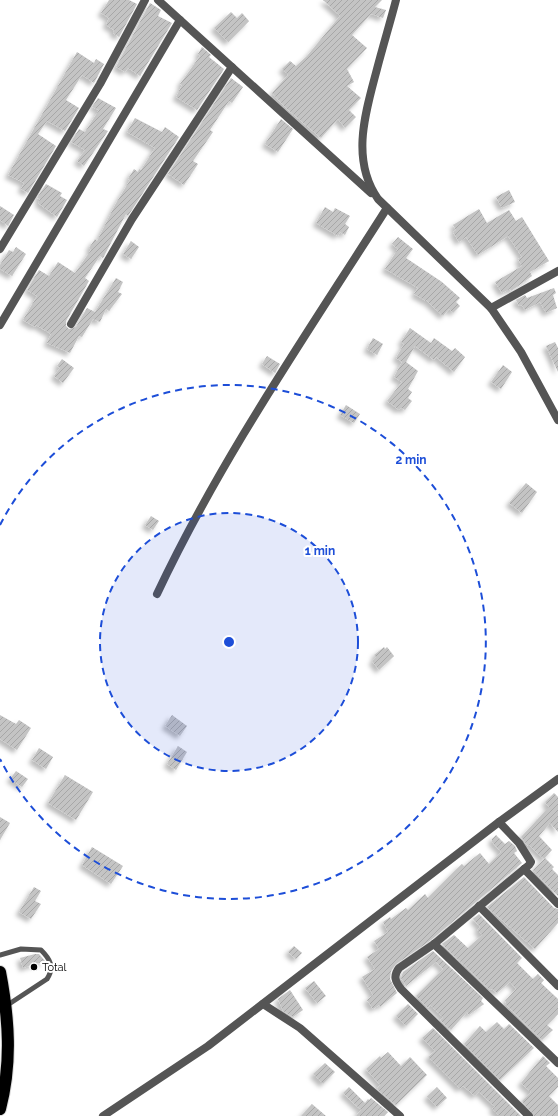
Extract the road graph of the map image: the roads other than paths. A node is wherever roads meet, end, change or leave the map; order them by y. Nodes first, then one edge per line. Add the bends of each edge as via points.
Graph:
1 (146, 0) edge
2 (158, 0) edge
3 (396, 0) edge
4 (180, 20) junction
5 (232, 67) junction
6 (378, 199) junction
7 (387, 208) junction
8 (0, 249) edge
9 (558, 271) edge
10 (491, 308) junction
11 (70, 324) dead end
12 (0, 325) edge
13 (558, 420) edge
14 (157, 594) dead end
15 (558, 779) edge
16 (499, 822) junction
17 (524, 869) junction
18 (558, 904) edge
19 (479, 906) junction
20 (434, 944) junction
21 (0, 955) edge
22 (0, 972) edge
23 (558, 986) edge
24 (263, 1004) junction
25 (6, 1006) junction
26 (558, 1063) edge
27 (0, 1109) edge
28 (103, 1116) edge
29 (400, 1116) edge
30 (529, 1116) edge

1 - 8 street via 100,84
2 - 4 street
3 - 6 street via 365,113 362,139 364,172
4 - 5 street
4 - 12 street
5 - 6 street
5 - 11 street via 132,219
6 - 7 street
7 - 10 street
7 - 14 street via 236,446 200,509
9 - 10 street
10 - 13 street via 521,352
15 - 16 street
16 - 17 street via 528,856 531,862
16 - 24 street
17 - 18 street
17 - 19 street
19 - 20 street
19 - 23 street
20 - 26 street
20 - 30 street via 399,968 395,973 397,984
21 - 25 lane via 22,949 41,950 49,958 51,965 46,979
22 - 25 highway
24 - 28 street via 208,1046
24 - 29 street via 300,1028
25 - 27 highway via 9,1036 8,1070

